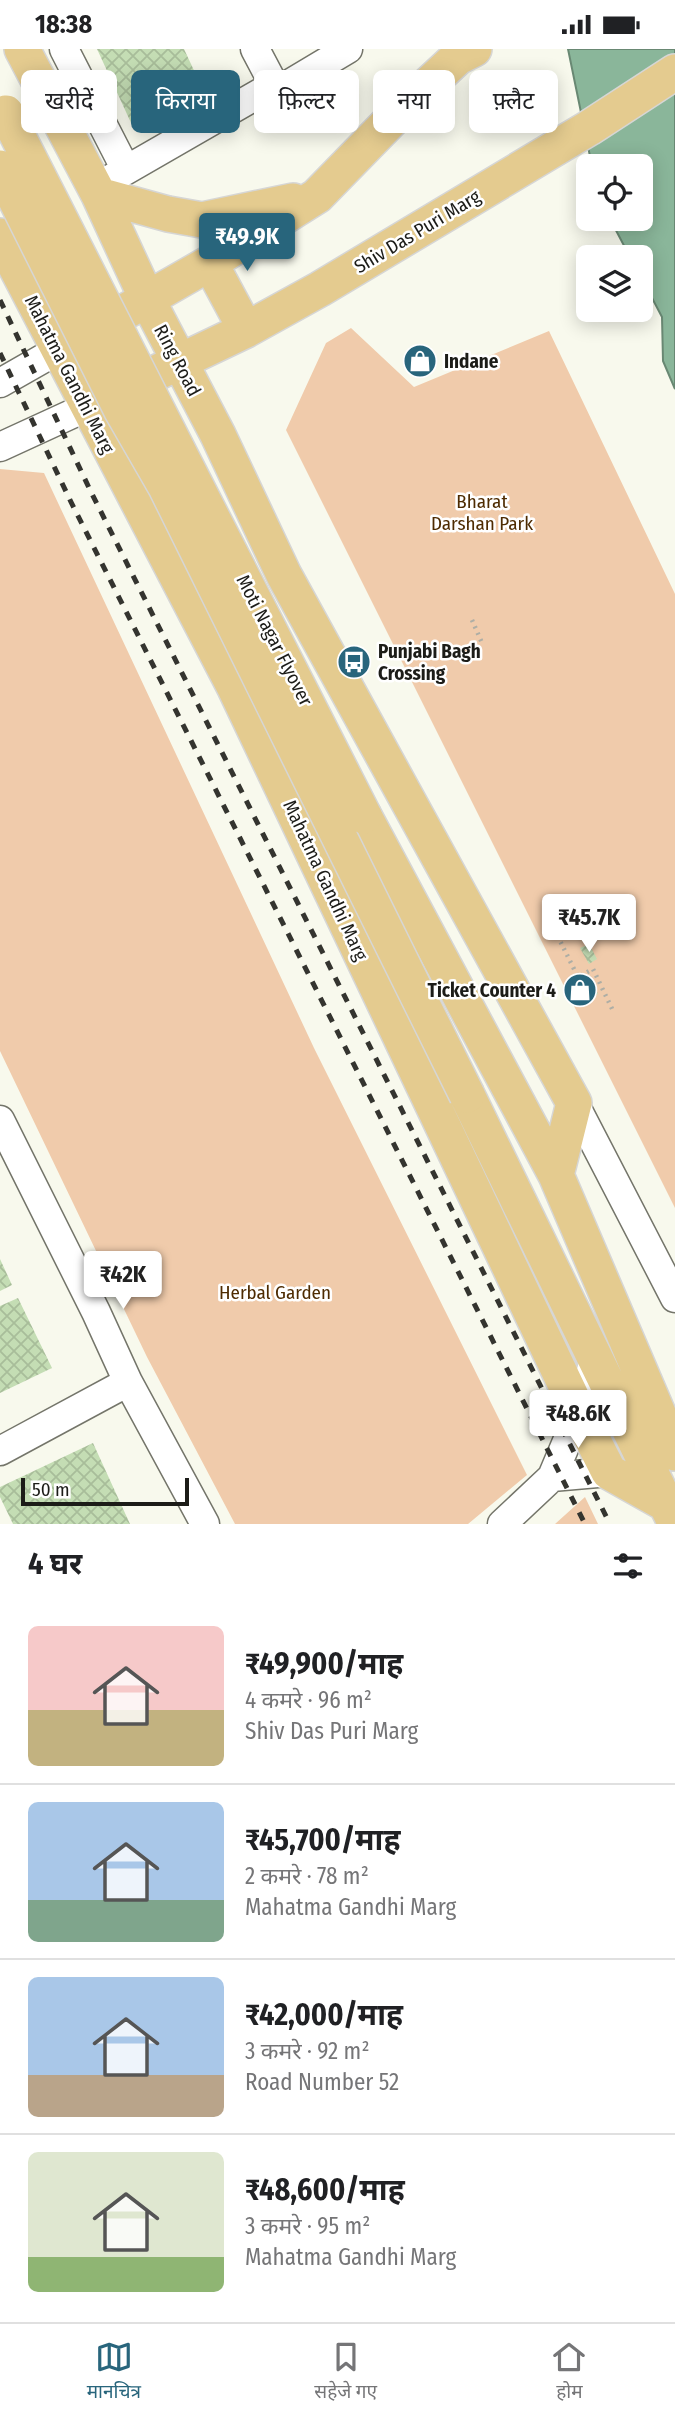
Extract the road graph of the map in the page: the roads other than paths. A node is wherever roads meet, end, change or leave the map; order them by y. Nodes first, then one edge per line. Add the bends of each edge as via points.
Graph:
1 (22, 49) edge
2 (64, 49) edge
3 (255, 49) edge
4 (348, 49) edge
5 (462, 52) edge
6 (33, 70) edge
7 (266, 70) edge
8 (313, 70) edge
9 (675, 72) edge
10 (254, 96) edge
11 (0, 101) edge
12 (63, 133) edge
13 (66, 133) edge
14 (0, 168) edge
15 (126, 170) junction
16 (0, 177) edge
17 (97, 191) junction
18 (317, 196) junction
19 (0, 236) edge
20 (210, 263) junction
21 (147, 299) junction
22 (246, 330) junction
23 (58, 351) junction
24 (178, 361) junction
25 (0, 383) edge
26 (100, 401) junction
27 (0, 447) edge
28 (284, 575) junction
29 (218, 655) junction
30 (574, 1103) junction
31 (0, 1120) edge
32 (556, 1175) junction
33 (675, 1298) edge
34 (595, 1357) junction
35 (128, 1382) junction
36 (579, 1413) junction
37 (0, 1451) edge
38 (675, 1453) edge
39 (609, 1472) junction
40 (552, 1477) junction
41 (671, 1513) edge
42 (205, 1524) edge
43 (502, 1524) edge

1 - 6 main road, Ring Road
2 - 15 street
3 - 7 street
4 - 8 street
5 - 18 main road
9 - 22 main road, Shiv Das Puri Marg via 589,128
10 - 15 street
11 - 32 main road, Moti Nagar Flyover, bridge via 364,815
12 - 16 main road via 63,148 53,165 27,178
13 - 17 main road, Ring Road
14 - 34 main road, bridge via 121,409 166,487
15 - 17 street
17 - 18 main road via 202,221
17 - 21 main road, Ring Road
18 - 20 main road
19 - 23 main road, Mahatma Gandhi Marg
20 - 21 main road
20 - 22 main road
21 - 23 main road
21 - 24 main road, Ring Road
22 - 24 main road, Shiv Das Puri Marg
23 - 25 street
23 - 26 main road, Mahatma Gandhi Marg
24 - 26 main road, Shiv Das Puri Marg
24 - 28 main road, Ring Road
26 - 27 street
26 - 29 main road, Mahatma Gandhi Marg
28 - 29 main road via 269,561 248,558 218,576 209,604
28 - 30 main road, Ring Road
29 - 36 main road, Mahatma Gandhi Marg
30 - 32 main road
30 - 33 street
31 - 35 street
32 - 38 main road
34 - 36 street
34 - 41 main road
35 - 37 street
35 - 42 street
36 - 39 main road, Mahatma Gandhi Marg
36 - 40 street
39 - 40 street
39 - 41 main road
40 - 43 street

